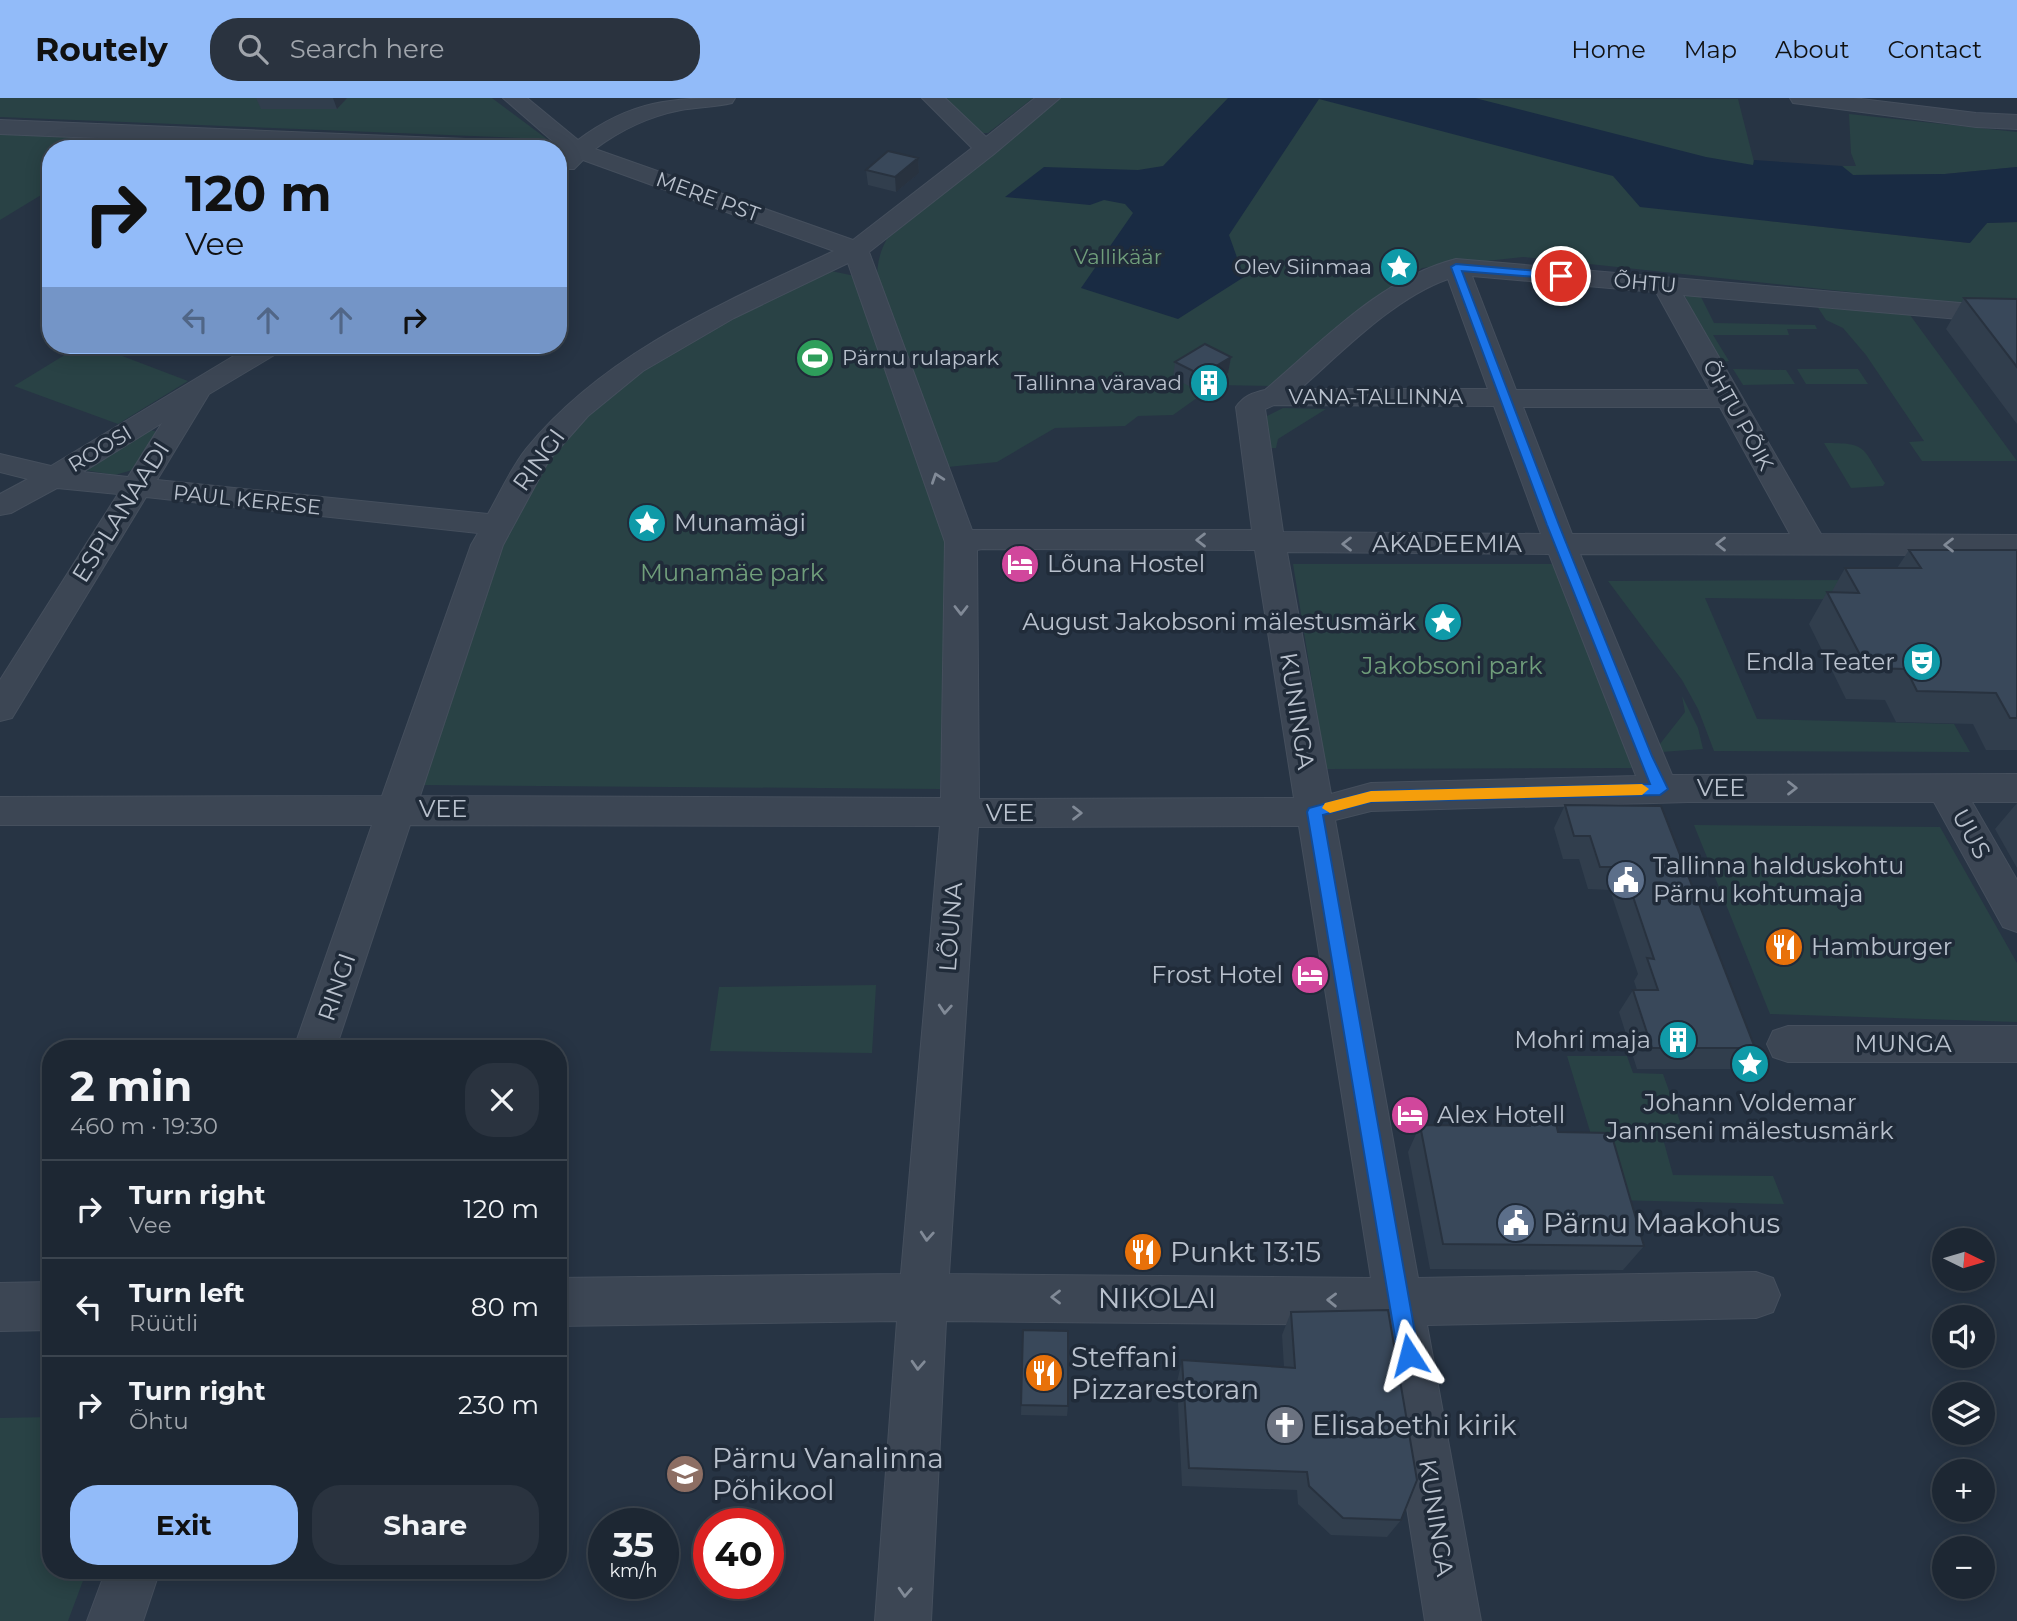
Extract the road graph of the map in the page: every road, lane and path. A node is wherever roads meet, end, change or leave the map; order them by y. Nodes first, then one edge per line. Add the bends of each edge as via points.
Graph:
1 (514, 98) edge
2 (724, 98) edge
3 (933, 98) edge
4 (1049, 98) edge
5 (1801, 98) edge
6 (2017, 122) edge
7 (0, 127) edge
8 (318, 140) edge
9 (558, 140) edge
10 (986, 149) junction
11 (568, 150) edge
12 (856, 250) junction
13 (1456, 267) junction
14 (1665, 285) junction
15 (2017, 316) edge
16 (256, 354) edge
17 (198, 390) junction
18 (1274, 397) junction
19 (1505, 398) junction
20 (1729, 400) junction
21 (0, 463) edge
22 (52, 478) junction
23 (135, 488) junction
24 (0, 506) edge
25 (496, 525) junction
26 (961, 542) junction
27 (1269, 542) junction
28 (1811, 544) junction
29 (1562, 545) junction
30 (2017, 545) edge
31 (0, 709) edge
32 (2017, 788) edge
33 (1660, 789) junction
34 (1946, 789) junction
35 (399, 809) junction
36 (0, 811) edge
37 (1314, 812) junction
38 (960, 813) junction
39 (2017, 916) edge
40 (318, 1040) edge
41 (2017, 1044) edge
42 (1788, 1045) dead end
43 (1756, 1295) dead end
44 (923, 1297) junction
45 (567, 1302) edge
46 (1400, 1302) junction
47 (42, 1306) edge
48 (0, 1307) edge
49 (130, 1579) edge
50 (115, 1621) edge
51 (903, 1621) edge
52 (1453, 1621) edge

1 - 9 street, MERE PST
2 - 11 street via 654,109
3 - 10 street
4 - 10 street, RINGI
5 - 6 street
7 - 8 street
10 - 12 street, RINGI
11 - 12 street, MERE PST
12 - 25 street, RINGI via 725,312 633,365 578,410 536,456
26 -> 12 street, LÕUNA
13 - 14 street, ÕHTU
13 - 18 street, ÕHTU via 1410,287
13 - 19 street
14 - 15 street, ÕHTU
14 - 20 street, ÕHTU PÕIK
16 - 17 street, ESPLANAADI
17 - 22 street, ROOSI
17 - 23 street, ESPLANAADI
18 - 19 street, VANA-TALLINNA
18 - 27 street, KUNINGA via 1250,407
19 - 20 street, VANA-TALLINNA
19 - 29 street
20 - 28 street, ÕHTU PÕIK
21 - 22 street, PAUL KERESE
22 - 23 street, PAUL KERESE
22 - 24 street, ROOSI
23 - 25 street, PAUL KERESE
23 - 31 street, ESPLANAADI
25 - 35 street, RINGI
27 -> 26 street, AKADEEMIA
26 -> 38 street, LÕUNA
29 -> 27 street, AKADEEMIA
27 - 37 street, KUNINGA
28 -> 29 street, AKADEEMIA
30 -> 28 street, AKADEEMIA
29 - 33 street
32 - 34 street, VEE
33 -> 34 street, VEE
33 - 37 street, VEE via 1371,797
34 - 39 street, UUS
35 - 36 street, VEE
35 - 38 street, VEE
35 - 40 street, RINGI
38 -> 37 street, VEE
37 - 46 street, KUNINGA
38 -> 44 street, LÕUNA
41 - 42 street, MUNGA
43 - 46 street, NIKOLAI
44 - 45 street, NIKOLAI
46 -> 44 street, NIKOLAI
44 -> 51 street, LÕUNA
46 - 52 street, KUNINGA
47 - 48 street
49 - 50 street

